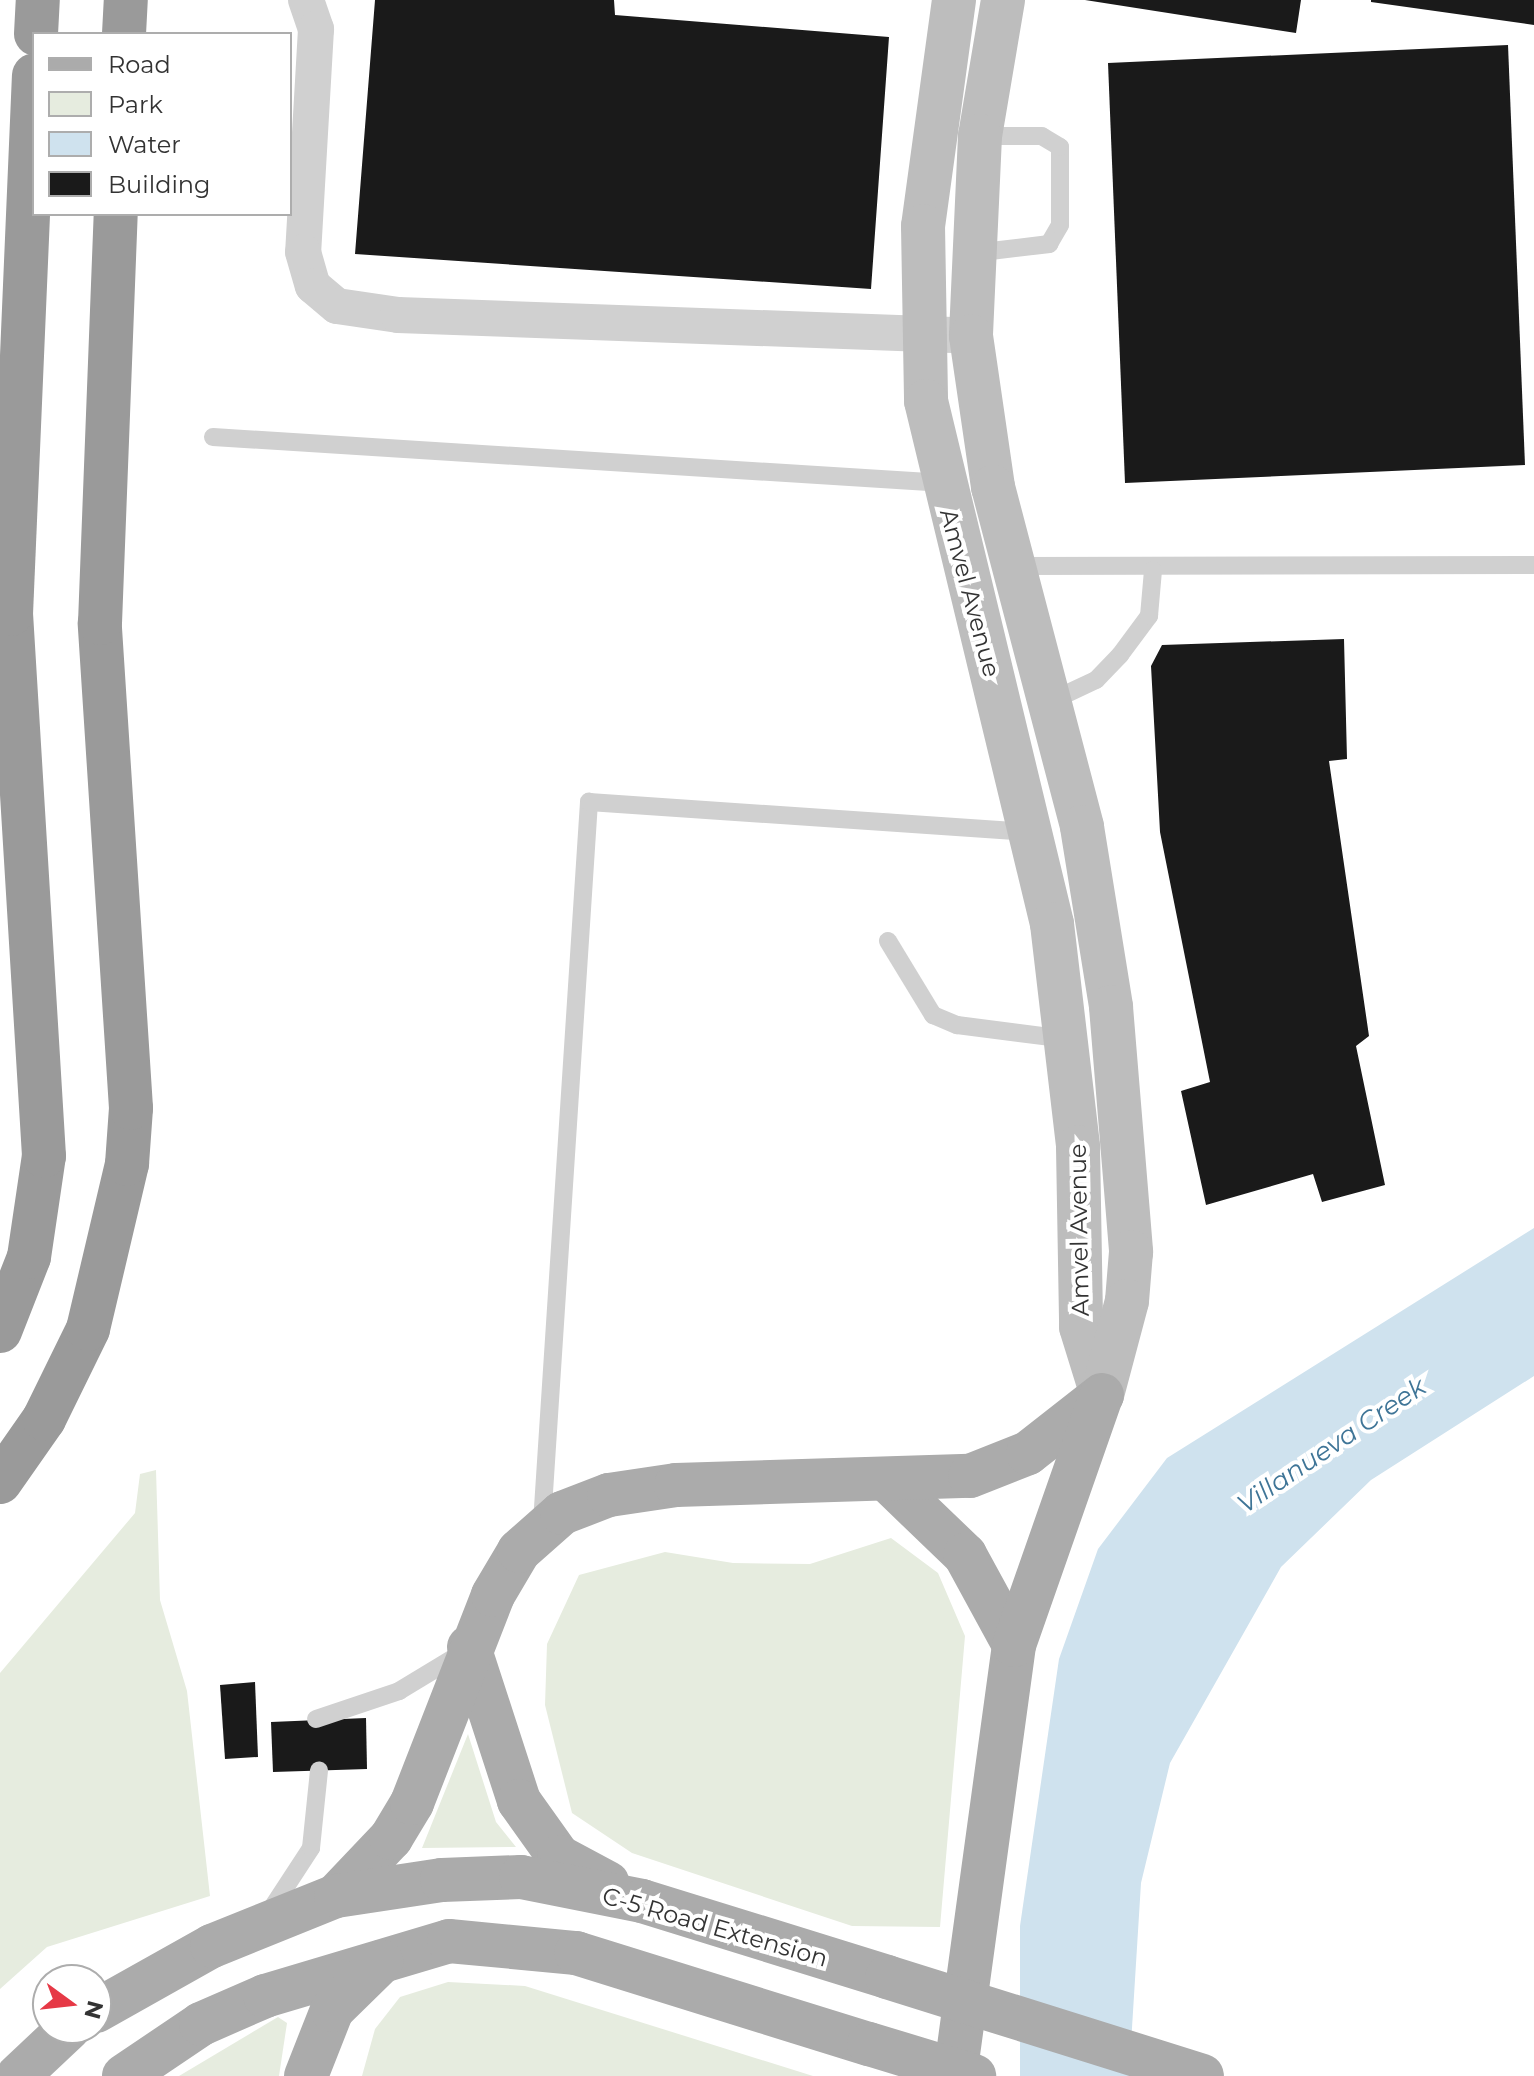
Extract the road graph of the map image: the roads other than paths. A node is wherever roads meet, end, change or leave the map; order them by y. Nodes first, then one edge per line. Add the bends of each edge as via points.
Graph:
1 (38, 0) edge
2 (126, 0) edge
3 (306, 0) edge
4 (954, 0) edge
5 (1003, 0) edge
6 (36, 32) edge
7 (124, 32) edge
8 (32, 122) edge
9 (980, 136) junction
10 (116, 216) edge
11 (972, 253) junction
12 (921, 334) junction
13 (971, 336) junction
14 (213, 437) dead end
15 (941, 483) junction
16 (993, 487) junction
17 (1534, 565) edge
18 (1010, 566) junction
19 (1153, 570) junction
20 (1049, 702) junction
21 (1034, 832) junction
22 (888, 941) dead end
23 (1070, 1040) junction
24 (0, 1331) edge
25 (1102, 1395) junction
26 (888, 1481) junction
27 (0, 1482) edge
28 (541, 1531) junction
29 (1014, 1645) junction
30 (469, 1647) junction
31 (316, 1719) dead end
32 (319, 1770) dead end
33 (336, 1896) junction
34 (642, 1901) junction
35 (257, 1930) junction
36 (392, 1953) junction
37 (112, 2002) edge
38 (52, 2044) edge
39 (18, 2076) edge
40 (124, 2076) edge
41 (306, 2076) edge
42 (955, 2076) edge
43 (974, 2076) edge
44 (1202, 2076) edge

1 - 6 highway
2 - 7 highway
3 - 12 street via 316,29 303,252 313,286 337,306 398,315
4 - 12 main road, Amvel Avenue via 928,166
5 - 9 main road, Amvel Avenue
8 - 24 highway via 11,614 44,1156 29,1257
9 - 11 main road, Amvel Avenue
9 - 11 lane via 1042,136 1060,147 1060,225 1049,244
10 - 27 highway via 100,610 130,1095 127,1164 88,1329 44,1419
11 - 13 main road, Amvel Avenue
12 - 13 street
12 - 15 main road, Amvel Avenue
13 - 16 main road, Amvel Avenue
14 - 15 lane
15 - 16 lane
15 - 21 main road, Amvel Avenue
16 - 18 main road, Amvel Avenue
17 - 19 lane
18 - 19 lane
18 - 20 main road, Amvel Avenue
19 - 20 lane via 1149,616 1120,655 1096,680
20 - 25 main road, Amvel Avenue via 1082,827 1122,1091 1128,1291
21 - 23 main road, Amvel Avenue
21 - 28 lane via 589,802
22 - 23 lane via 933,1015 957,1025
23 - 25 main road, Amvel Avenue via 1083,1209 1081,1327
25 - 26 main road via 1028,1453 989,1471
25 - 29 main road
26 - 28 main road via 641,1488 582,1503
26 - 29 main road via 946,1530
28 - 30 main road via 519,1551
29 - 42 main road
30 - 31 lane via 399,1691
30 - 33 main road via 412,1803 391,1838
30 - 34 main road via 504,1768 539,1834 559,1857
32 - 35 lane via 311,1848
33 - 34 main road, C-5 Road Extension via 521,1877
33 - 35 main road, C-5 Road Extension
34 - 44 main road, C-5 Road Extension, bridge
35 - 37 main road, C-5 Road Extension via 212,1946
36 - 40 main road via 201,2024
36 - 41 main road via 332,2010
36 - 43 main road, bridge via 497,1941 576,1953
38 - 39 main road

